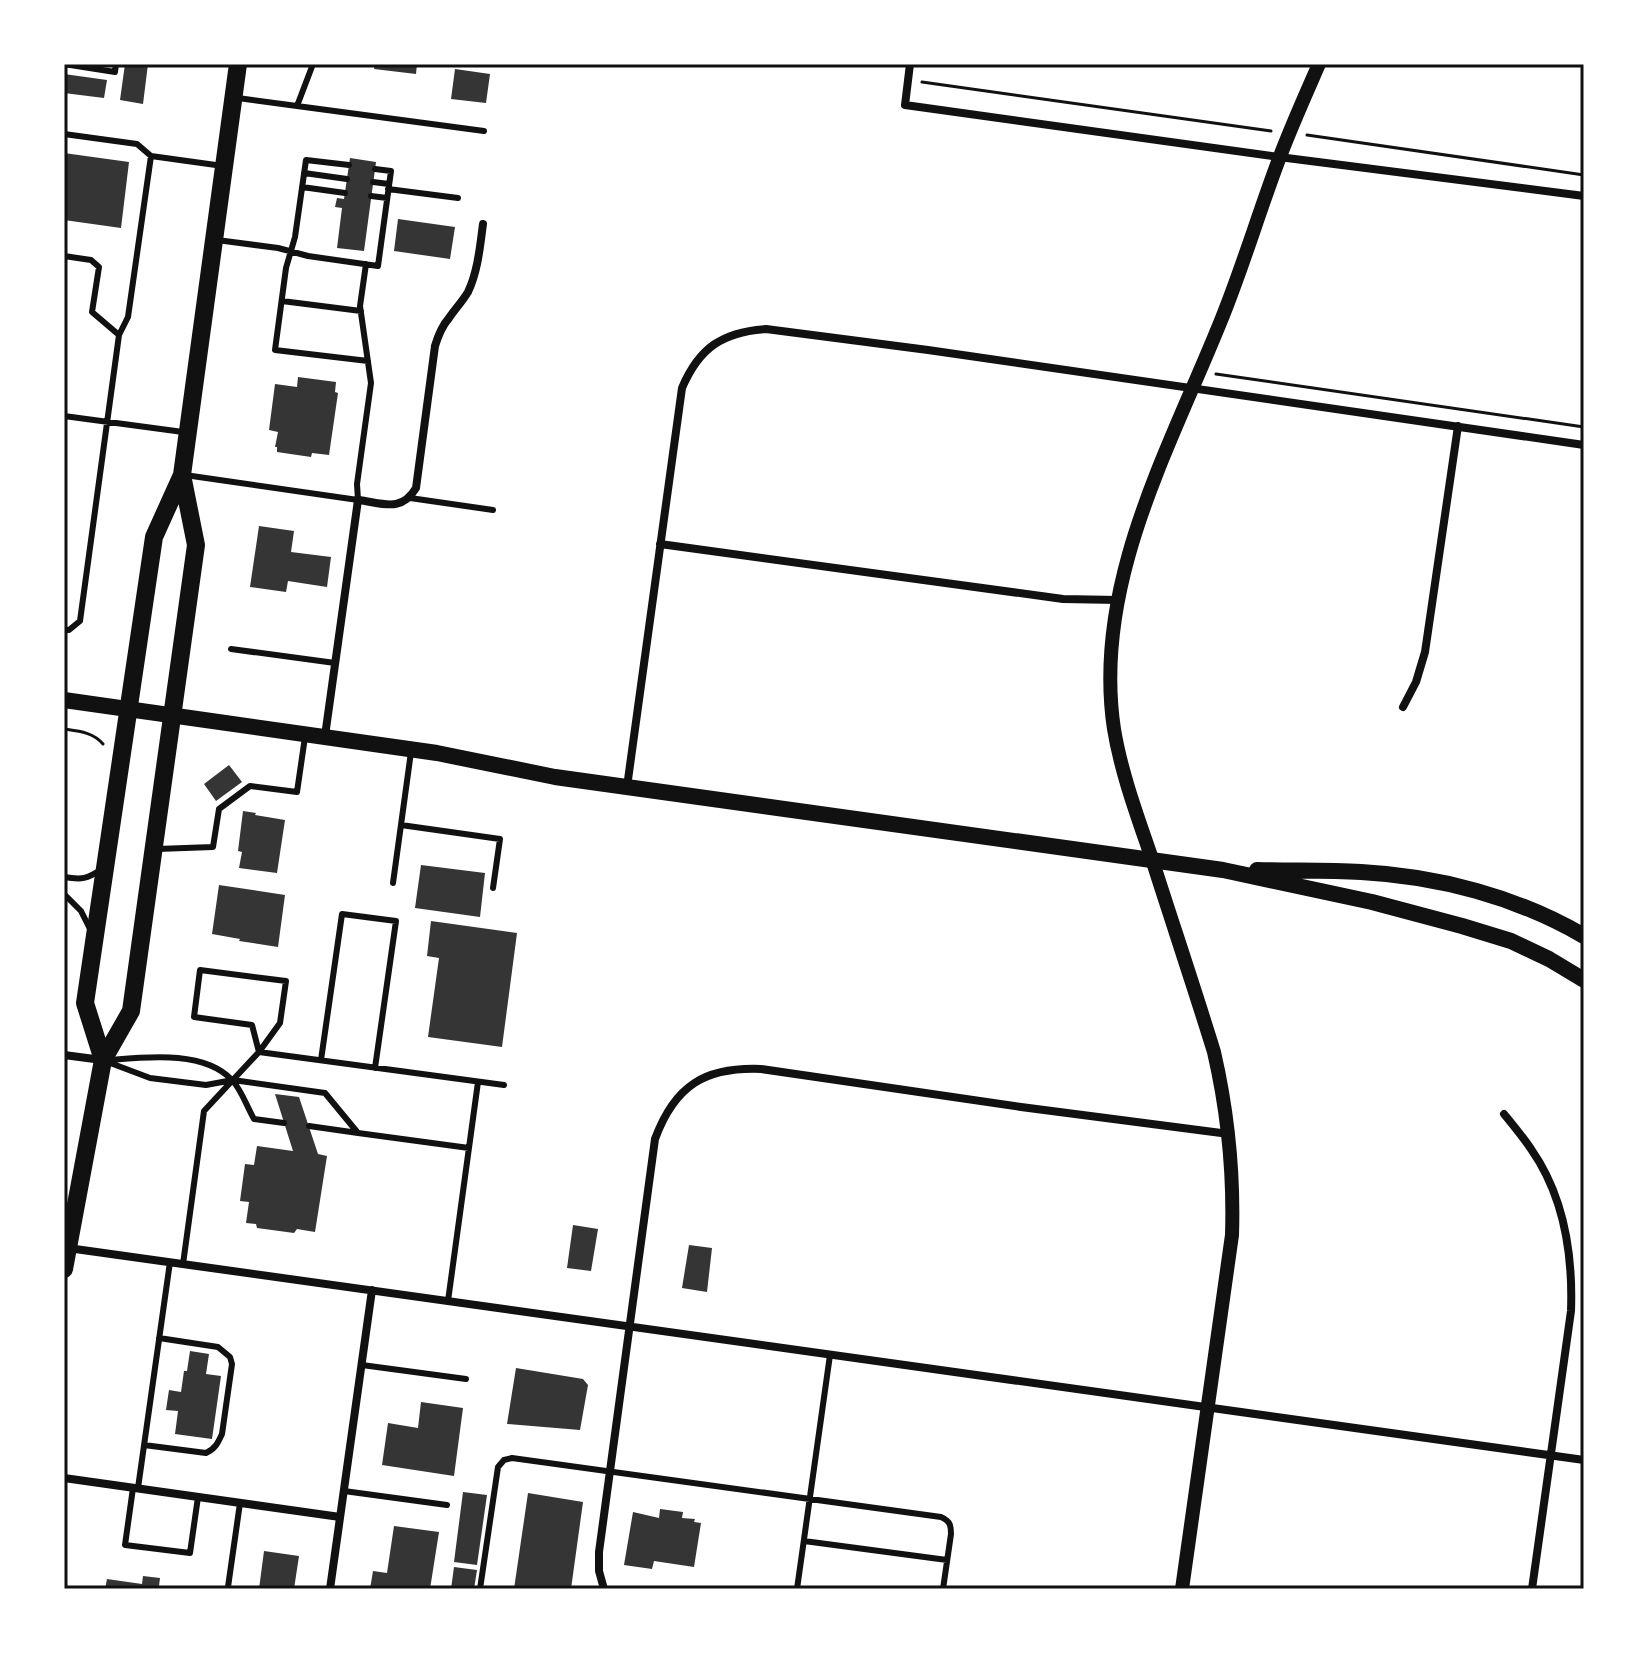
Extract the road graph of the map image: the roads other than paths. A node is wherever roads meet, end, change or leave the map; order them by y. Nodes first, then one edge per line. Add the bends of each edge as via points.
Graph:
1 (64, 64) edge
2 (116, 64) edge
3 (238, 64) edge
4 (313, 64) edge
5 (910, 64) edge
6 (1319, 64) edge
7 (233, 97) junction
8 (297, 106) junction
9 (484, 131) dead end
10 (64, 134) edge
11 (151, 156) junction
12 (1279, 157) junction
13 (349, 165) dead end
14 (224, 166) junction
15 (375, 169) dead end
16 (304, 173) junction
17 (347, 179) dead end
18 (373, 182) dead end
19 (388, 186) junction
20 (302, 187) junction
21 (345, 193) dead end
22 (371, 196) dead end
23 (1584, 196) edge
24 (387, 198) junction
25 (458, 198) dead end
26 (483, 224) dead end
27 (213, 239) junction
28 (291, 252) junction
29 (64, 256) edge
30 (366, 264) junction
31 (282, 301) junction
32 (361, 311) junction
33 (119, 335) junction
34 (368, 361) junction
35 (1193, 389) junction
36 (64, 416) edge
37 (107, 421) junction
38 (1458, 426) junction
39 (187, 433) junction
40 (1584, 445) edge
41 (182, 475) junction
42 (410, 498) junction
43 (358, 500) junction
44 (493, 510) dead end
45 (660, 544) junction
46 (1118, 600) junction
47 (64, 630) edge
48 (231, 649) dead end
49 (335, 663) junction
50 (64, 700) edge
51 (1403, 707) dead end
52 (128, 709) junction
53 (172, 716) junction
54 (305, 734) junction
55 (325, 737) junction
56 (411, 749) junction
57 (627, 787) junction
58 (401, 825) junction
59 (153, 849) junction
60 (1152, 860) junction
61 (105, 868) junction
62 (1223, 870) junction
63 (64, 877) edge
64 (393, 883) dead end
65 (493, 888) dead end
66 (64, 894) edge
67 (1584, 936) edge
68 (95, 937) junction
69 (1584, 980) edge
70 (259, 1052) junction
71 (64, 1055) edge
72 (103, 1060) junction
73 (321, 1060) junction
74 (375, 1068) junction
75 (233, 1080) junction
76 (478, 1082) junction
77 (504, 1085) dead end
78 (1504, 1114) dead end
79 (284, 1123) dead end
80 (309, 1126) dead end
81 (358, 1133) junction
82 (1229, 1134) junction
83 (469, 1148) junction
84 (67, 1248) junction
85 (170, 1262) junction
86 (183, 1264) junction
87 (64, 1269) edge
88 (372, 1290) junction
89 (448, 1301) junction
90 (630, 1326) junction
91 (159, 1338) junction
92 (830, 1355) junction
93 (362, 1365) junction
94 (466, 1379) dead end
95 (1207, 1407) junction
96 (144, 1445) junction
97 (1551, 1456) junction
98 (1584, 1460) edge
99 (610, 1471) junction
100 (64, 1478) edge
101 (135, 1488) junction
102 (344, 1491) junction
103 (198, 1497) junction
104 (810, 1499) junction
105 (240, 1503) junction
106 (447, 1505) dead end
107 (340, 1517) junction
108 (804, 1541) junction
109 (947, 1560) junction
110 (228, 1587) edge
111 (330, 1589) edge
112 (480, 1589) edge
113 (604, 1589) edge
114 (797, 1589) edge
115 (943, 1589) edge
116 (1182, 1589) edge
117 (1532, 1589) edge

1 - 2 lane via 115,72
3 - 7 main road
4 - 8 lane
5 - 12 street via 905,105
6 - 12 street
7 - 8 lane
7 - 14 main road
8 - 9 lane
10 - 11 lane via 137,144
11 - 14 lane
11 - 33 lane via 128,317
12 - 23 street
12 - 35 street
13 - 16 lane via 306,160
14 - 27 main road
15 - 19 lane via 391,171
16 - 17 lane
16 - 20 lane
18 - 19 lane
19 - 24 lane
19 - 25 lane
20 - 21 lane
20 - 28 lane
22 - 24 lane
24 - 30 lane via 378,266
26 - 42 street via 470,289 435,346 416,488
27 - 28 lane
27 - 39 main road
28 - 30 lane
28 - 31 lane
29 - 33 lane via 91,260 99,267 92,312
30 - 32 lane
31 - 32 lane
31 - 34 lane via 275,350
32 - 34 lane
33 - 37 lane
34 - 43 lane via 371,383
35 - 38 street
35 - 45 street via 746,330 707,349 682,388
35 - 46 street via 1135,535
36 - 37 lane
37 - 39 lane
37 - 47 lane via 80,621
38 - 40 street
38 - 51 street via 1425,652
39 - 41 main road
41 - 43 lane
41 - 52 main road via 154,537
41 - 53 main road via 196,545
42 - 43 street via 395,505
42 - 44 lane
43 - 49 street
45 - 46 street via 1063,599
45 - 57 street
46 - 60 street via 1111,679 1114,729
48 - 49 lane
49 - 55 street
50 - 52 main road
52 - 53 main road
52 - 61 main road
53 - 54 main road
53 - 59 main road
54 - 55 main road
54 - 59 lane via 297,792 250,786 219,809 213,847
55 - 56 main road
56 - 57 main road
56 - 58 lane
57 - 60 main road
58 - 64 lane
58 - 65 lane via 500,839
59 - 72 main road via 131,1011
60 - 62 main road
60 - 82 street via 1214,1052
61 - 63 lane via 88,878
61 - 68 main road
62 - 67 main road via 1360,872 1433,881 1498,898
62 - 69 main road via 1462,926 1511,941
66 - 68 lane
68 - 72 main road via 85,1003
70 - 70 lane via 280,1023 286,981 200,970 194,1017 252,1025
70 - 73 lane
70 - 75 lane
71 - 72 street
72 - 75 lane via 150,1078 206,1085
72 - 75 lane via 152,1056 209,1063
72 - 84 main road
73 - 74 lane
73 - 74 lane via 342,914 396,921
74 - 76 lane
75 - 79 lane via 254,1119
75 - 81 lane via 325,1093
75 - 86 lane via 204,1111
76 - 77 lane
76 - 83 lane
78 - 97 street via 1533,1151 1552,1190 1569,1251 1571,1311
80 - 81 lane
81 - 83 lane
82 - 90 street via 761,1069 717,1072 681,1094 655,1139
82 - 95 street via 1232,1235
83 - 89 lane
84 - 85 street
84 - 87 main road
85 - 86 street
85 - 91 lane
86 - 88 street
88 - 89 street
88 - 93 street
89 - 90 street
90 - 92 street
90 - 99 street
91 - 96 lane
91 - 96 lane via 218,1347 232,1364 219,1442 213,1449 206,1453
92 - 95 street
92 - 104 lane
93 - 94 lane
93 - 102 street
95 - 97 street
95 - 116 street
96 - 101 lane
97 - 98 street
97 - 117 street
99 - 104 lane
99 - 112 lane via 504,1460 496,1476
99 - 113 street via 599,1552
100 - 101 street
101 - 103 street
101 - 103 lane via 125,1545 190,1553
102 - 106 lane
102 - 107 street
103 - 105 street
104 - 108 lane
104 - 109 lane via 948,1520
105 - 107 street
105 - 110 lane
107 - 111 street
108 - 109 lane
108 - 114 lane
109 - 115 lane

